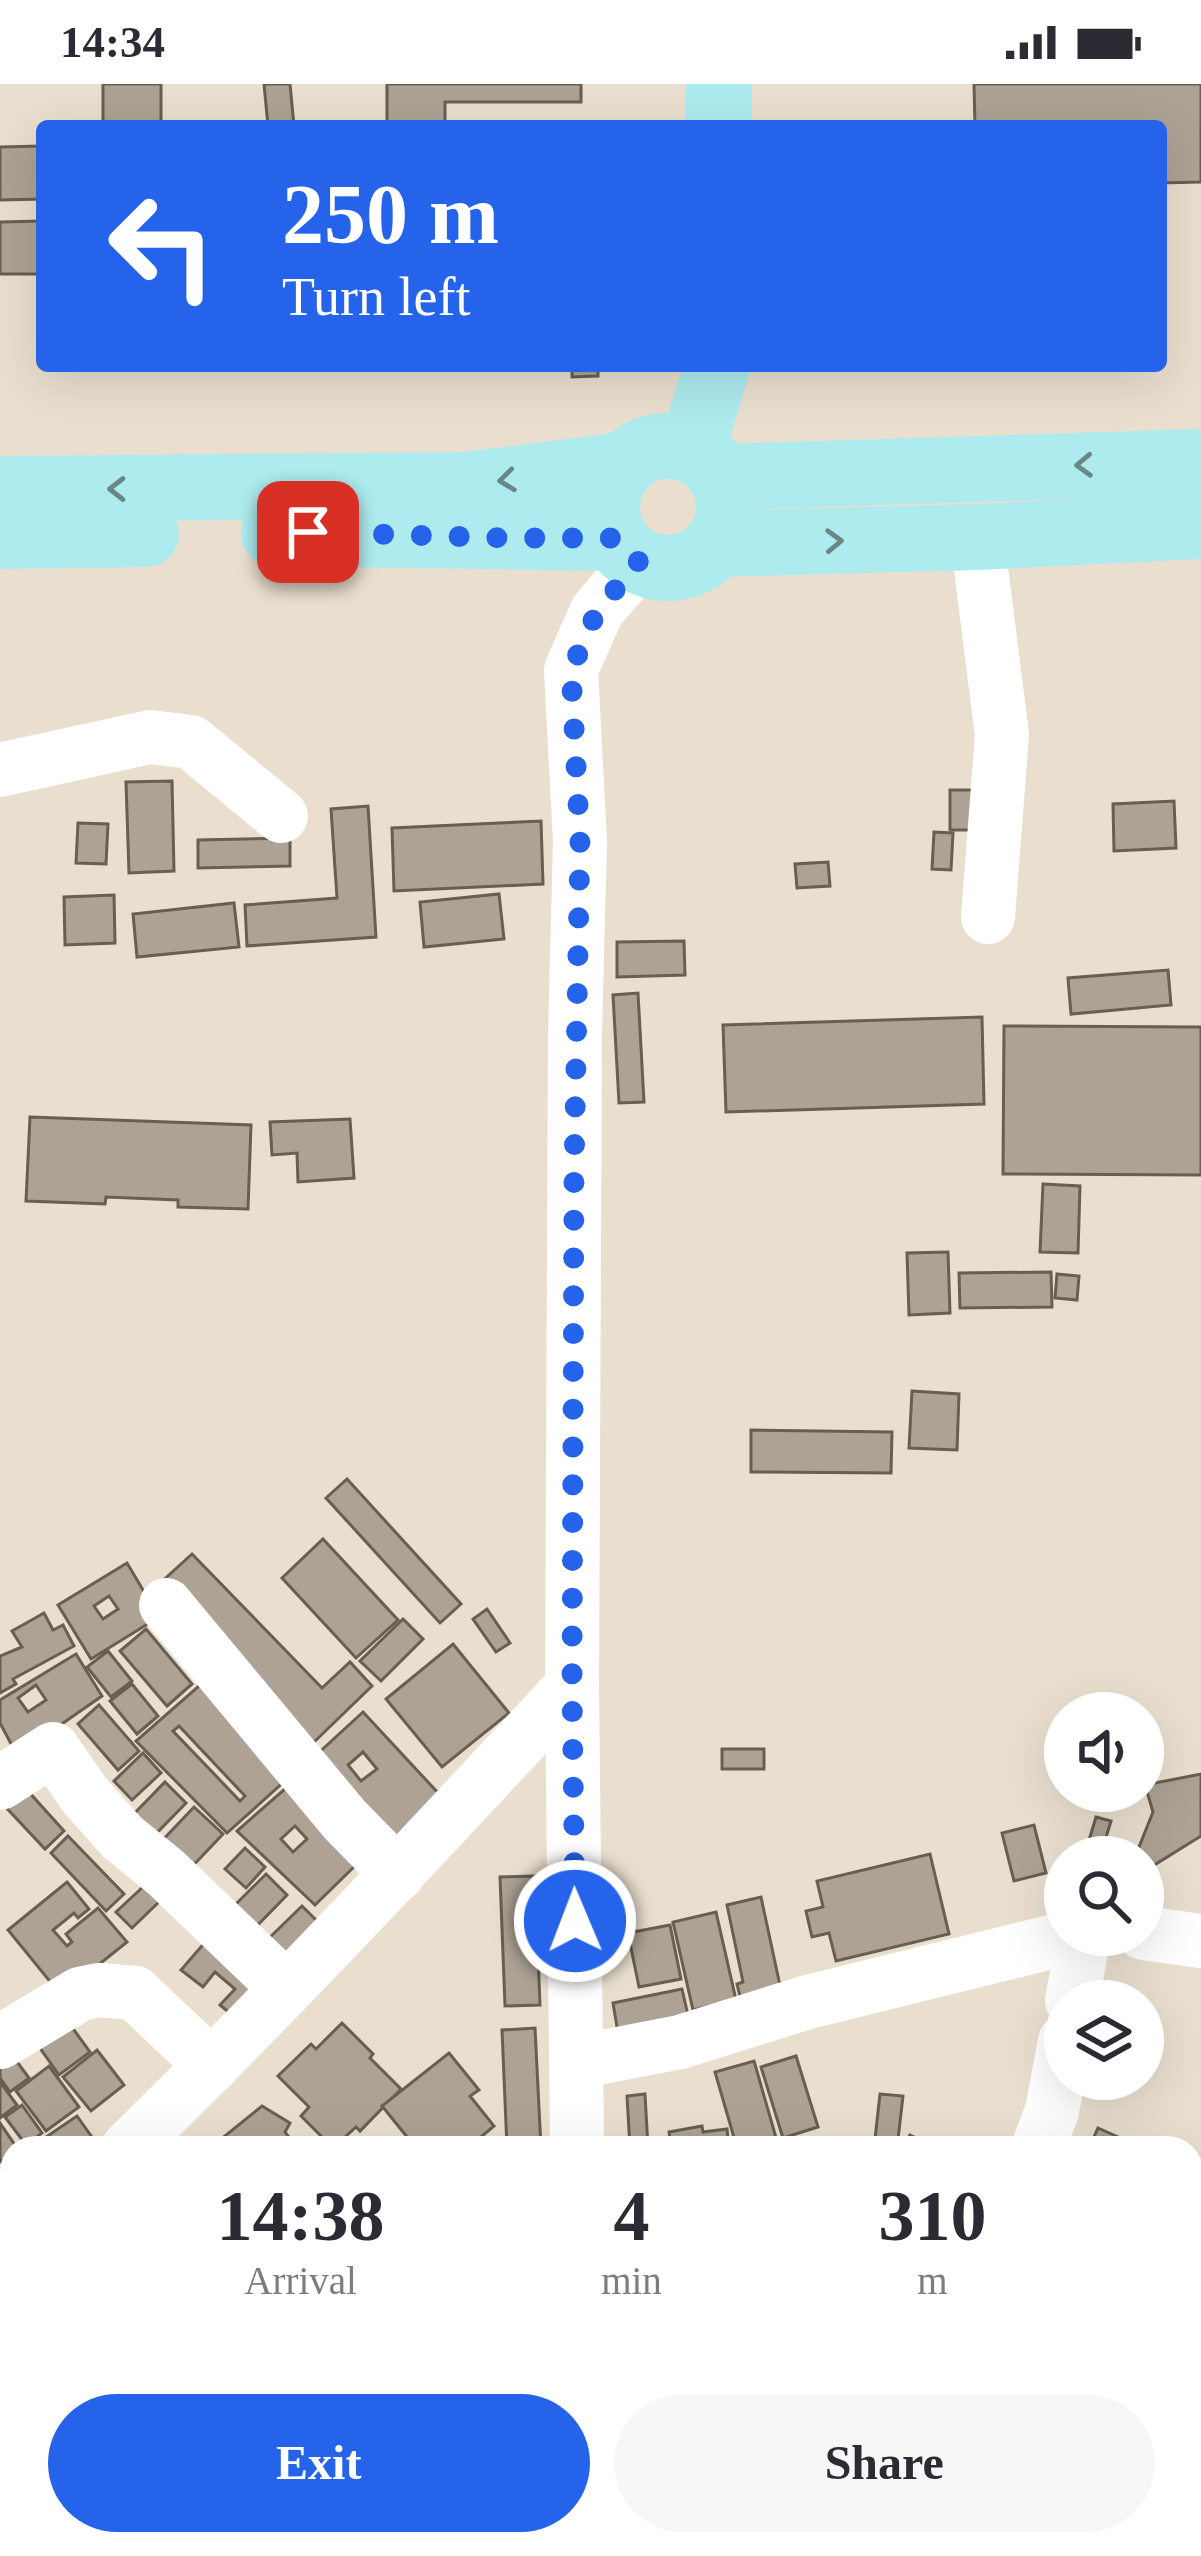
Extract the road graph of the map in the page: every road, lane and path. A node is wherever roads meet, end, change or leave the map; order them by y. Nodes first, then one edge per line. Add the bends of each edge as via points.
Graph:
1 (718, 84) edge
2 (719, 120) edge
3 (716, 372) edge
4 (1201, 462) edge
5 (707, 464) junction
6 (622, 465) junction
7 (0, 489) edge
8 (1201, 526) edge
9 (0, 536) edge
10 (976, 537) junction
11 (717, 544) junction
12 (627, 550) junction
13 (0, 770) edge
14 (281, 816) dead end
15 (988, 917) dead end
16 (166, 1605) dead end
17 (572, 1686) junction
18 (0, 1783) edge
19 (398, 1874) junction
20 (1164, 1936) edge
21 (1201, 1941) edge
22 (1044, 1944) edge
23 (286, 1988) junction
24 (0, 2042) edge
25 (577, 2062) junction
26 (212, 2066) junction
27 (1054, 2100) edge
28 (140, 2136) edge
29 (577, 2136) edge
30 (1043, 2136) edge

1 - 2 main road
3 - 5 main road
4 -> 5 main road
5 - 6 main road via 673,446
5 - 11 main road via 728,494
6 -> 7 main road via 466,485
6 - 12 main road via 610,485 608,521
8 - 10 main road
9 - 12 main road via 308,532
11 -> 10 main road
10 - 15 street via 1002,735
11 - 12 main road via 672,569
12 - 17 street via 571,670 580,841
13 - 14 street via 150,737 191,742
16 - 19 street
17 - 19 street
17 - 25 street
18 - 23 street via 53,1749 122,1837
19 - 23 street
20 - 21 street
22 - 25 street
23 - 26 street
24 - 26 street via 80,1994 135,1993
25 - 29 street
26 - 28 street
27 - 30 street

